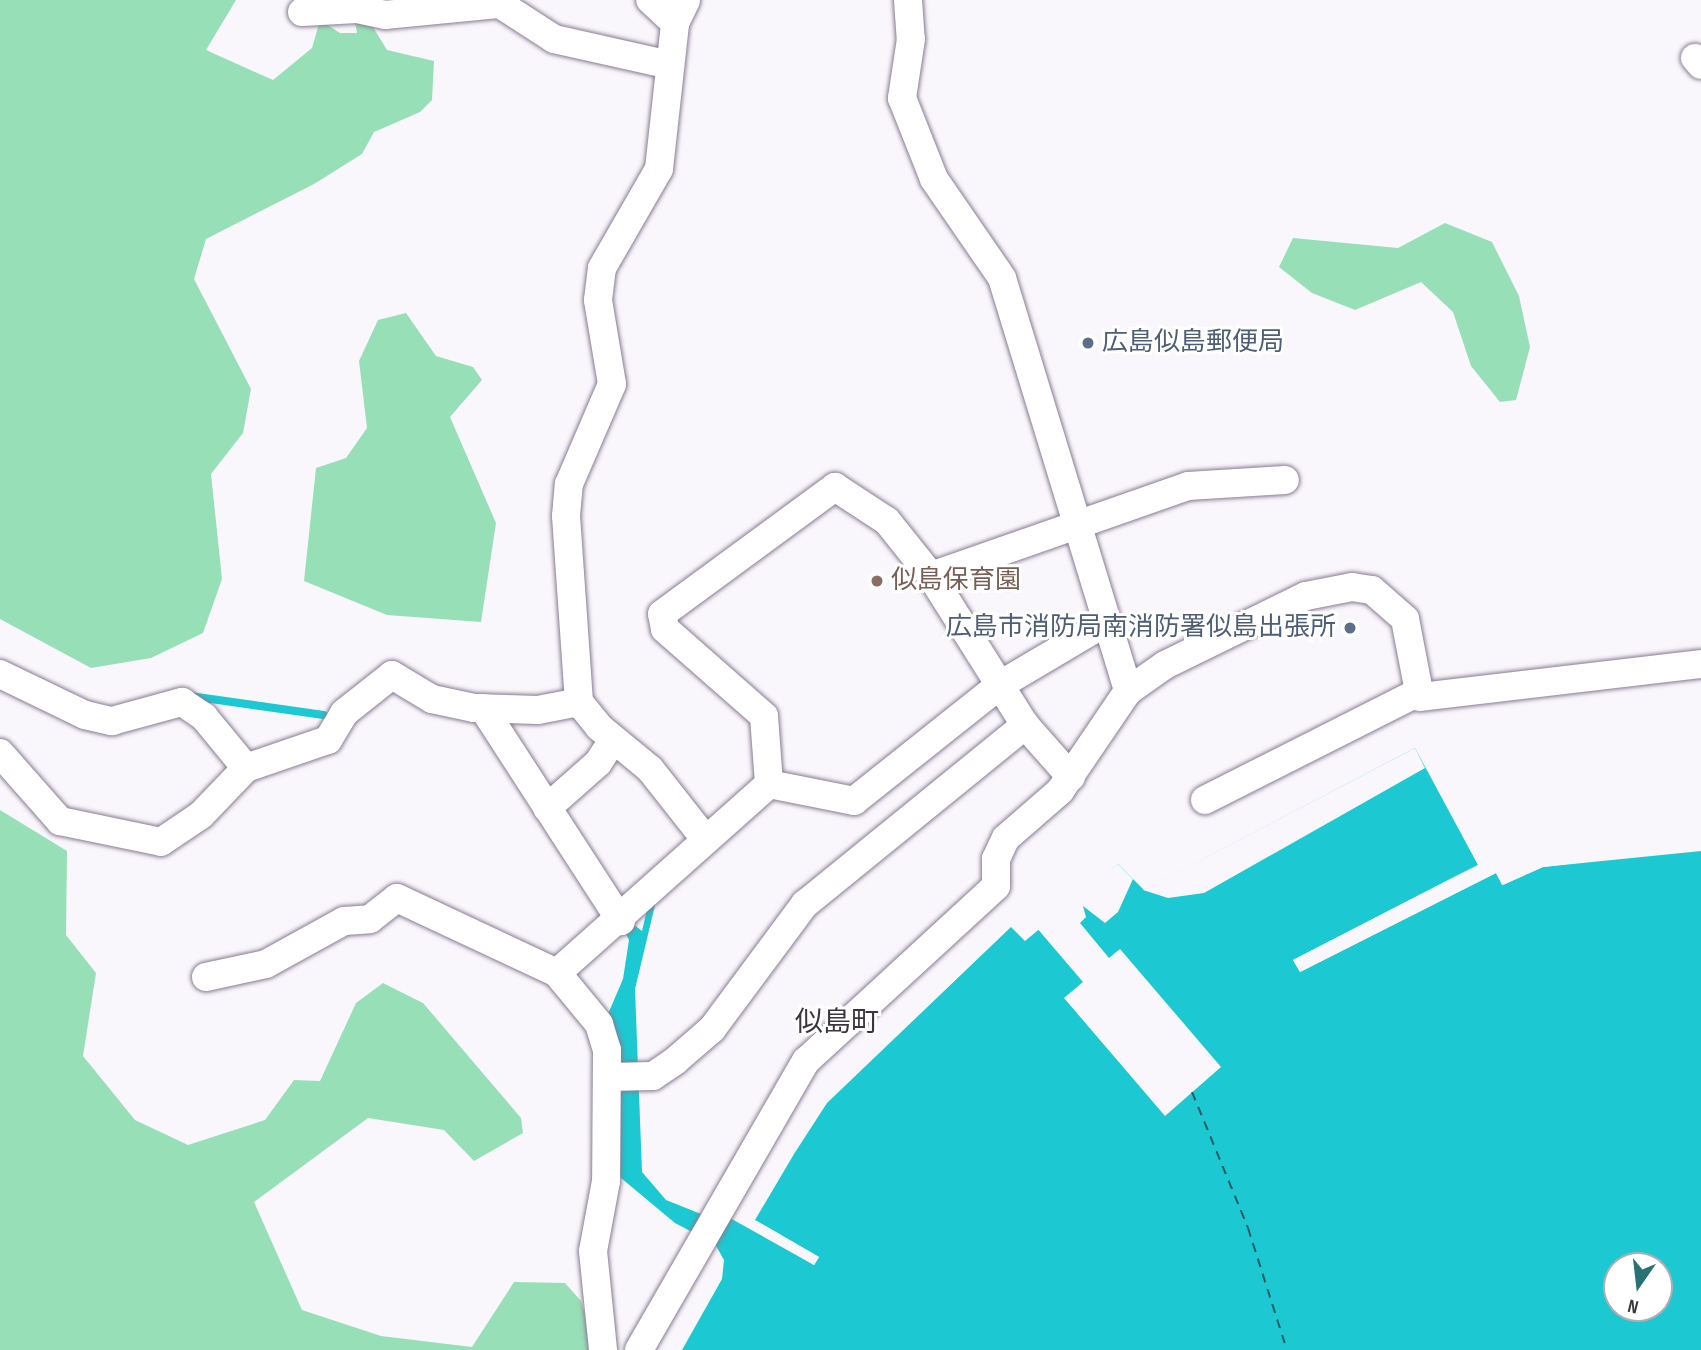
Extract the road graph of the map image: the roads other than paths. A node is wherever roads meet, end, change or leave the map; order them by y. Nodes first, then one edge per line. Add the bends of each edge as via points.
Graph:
1 (650, 0) edge
2 (908, 0) edge
3 (355, 5) edge
4 (680, 11) edge
5 (302, 12) dead end
6 (666, 64) junction
7 (1285, 480) dead end
8 (1075, 527) junction
9 (931, 576) junction
10 (1105, 623) junction
11 (1701, 664) edge
12 (0, 674) edge
13 (1000, 685) junction
14 (1128, 691) junction
15 (1419, 692) junction
16 (579, 702) junction
17 (483, 708) junction
18 (1025, 725) junction
19 (613, 740) junction
20 (0, 753) edge
21 (246, 768) junction
22 (1070, 777) junction
23 (769, 784) junction
24 (1205, 800) dead end
25 (547, 808) junction
26 (705, 839) junction
27 (621, 921) junction
28 (557, 973) junction
29 (206, 977) dead end
30 (611, 1077) junction
31 (603, 1350) edge
32 (639, 1350) edge

1 - 4 street
2 - 8 street via 911,39 902,98 934,179 1002,278
3 - 5 street
3 - 6 street via 385,15 499,4 554,39
4 - 6 street
6 - 16 street via 659,169 602,268 598,300 612,384 569,484 566,516
7 - 8 street via 1188,486
8 - 9 street
8 - 10 street
9 - 13 street
9 - 23 street via 887,521 835,487 662,614 664,629 764,716
10 - 13 street
10 - 14 street
11 - 15 street via 1420,698
12 - 21 street via 85,715 112,721 182,702 204,717
13 - 18 street
13 - 23 street via 854,801
14 - 15 street via 1165,665 1306,596 1352,587 1373,590 1405,619
14 - 22 street
15 - 24 street
16 - 17 street via 538,710
16 - 19 street
17 - 21 street via 432,699 391,675 344,713 328,740
17 - 25 street
18 - 22 street
18 - 30 street via 804,904 712,1029 676,1061 644,1076
19 - 25 street via 598,763
19 - 26 street via 650,769
20 - 21 street via 60,821 161,842 201,815
22 - 32 street via 999,848 996,886 806,1061
23 - 26 street
25 - 27 street
26 - 27 street
27 - 28 street
28 - 29 street via 397,898 378,915 344,921 266,964
28 - 30 street via 599,1024
30 - 31 street via 606,1181 593,1274

